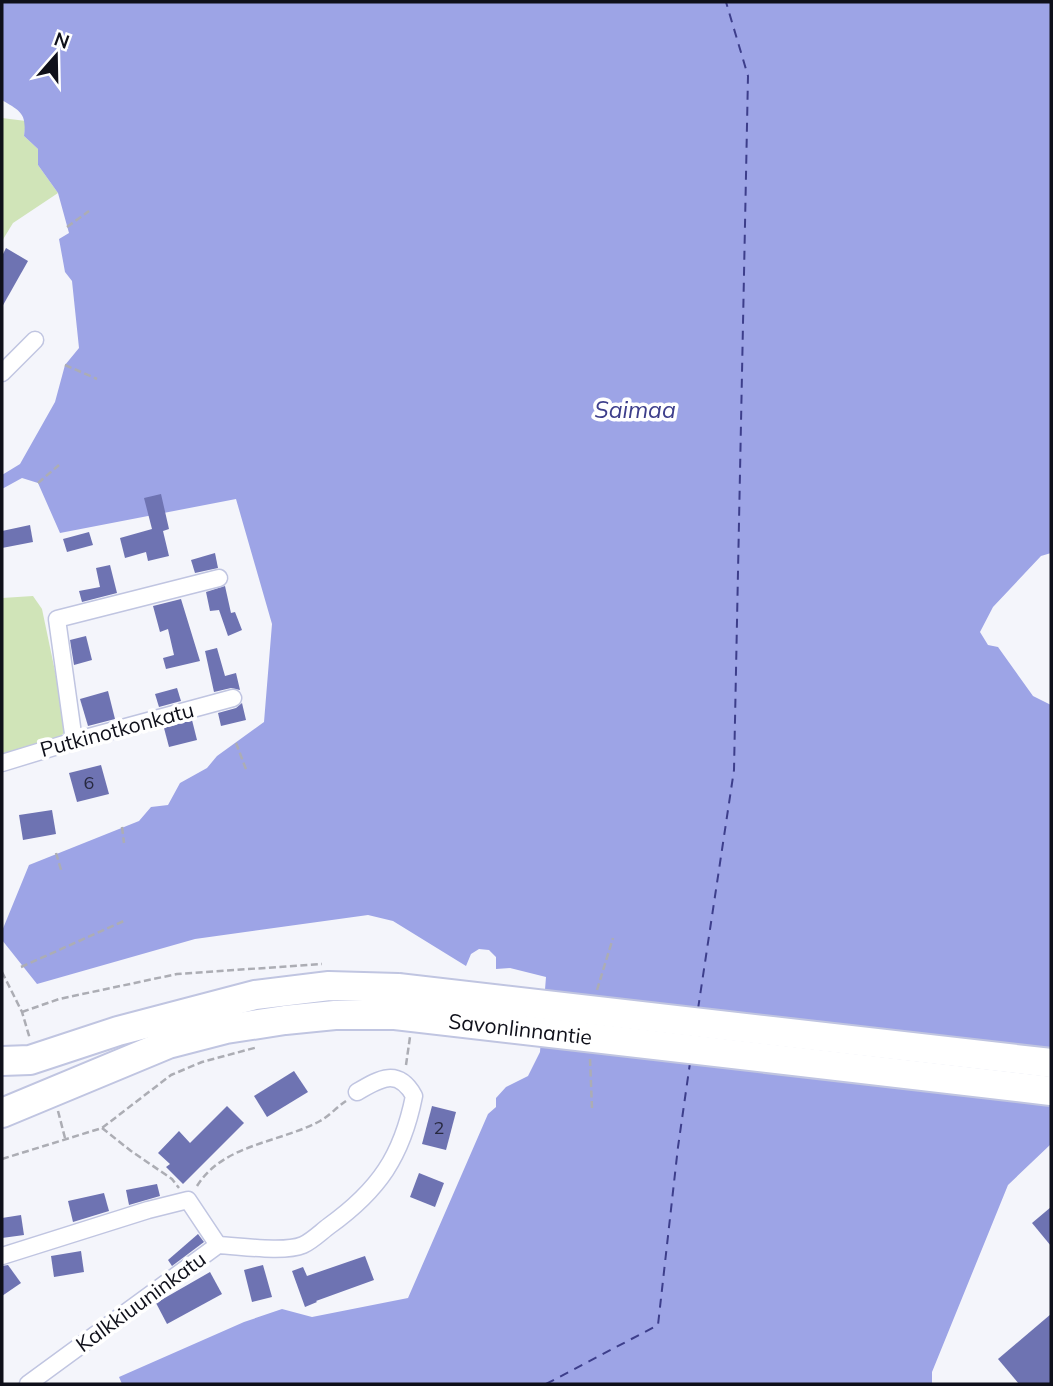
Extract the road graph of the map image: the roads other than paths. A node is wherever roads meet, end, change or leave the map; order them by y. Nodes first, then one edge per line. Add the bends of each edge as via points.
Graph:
1 (35, 340) dead end
2 (2, 373) edge
3 (219, 578) dead end
4 (233, 698) dead end
5 (74, 741) junction
6 (2, 763) edge
7 (401, 1012) junction
8 (2, 1061) edge
9 (1051, 1063) edge
10 (1051, 1091) edge
11 (357, 1093) road end
12 (2, 1113) edge
13 (218, 1245) junction
14 (2, 1256) edge
15 (28, 1384) edge

1 - 2 street
3 - 5 street via 57,619
4 - 5 street, Putkinotkonkatu
5 - 6 street, Putkinotkonkatu
7 - 8 highway, Savonlinnantie via 329,986 255,995 30,1060
7 - 9 highway, Savonlinnantie, bridge
7 - 10 highway, Savonlinnantie, bridge
7 - 12 highway, Savonlinnantie via 226,1029 168,1044
11 - 13 street, Kalkkiuuninkatu via 391,1077 403,1082 414,1096 398,1148 376,1186 303,1245 279,1249
13 - 14 street via 188,1200
13 - 15 street, Kalkkiuuninkatu

